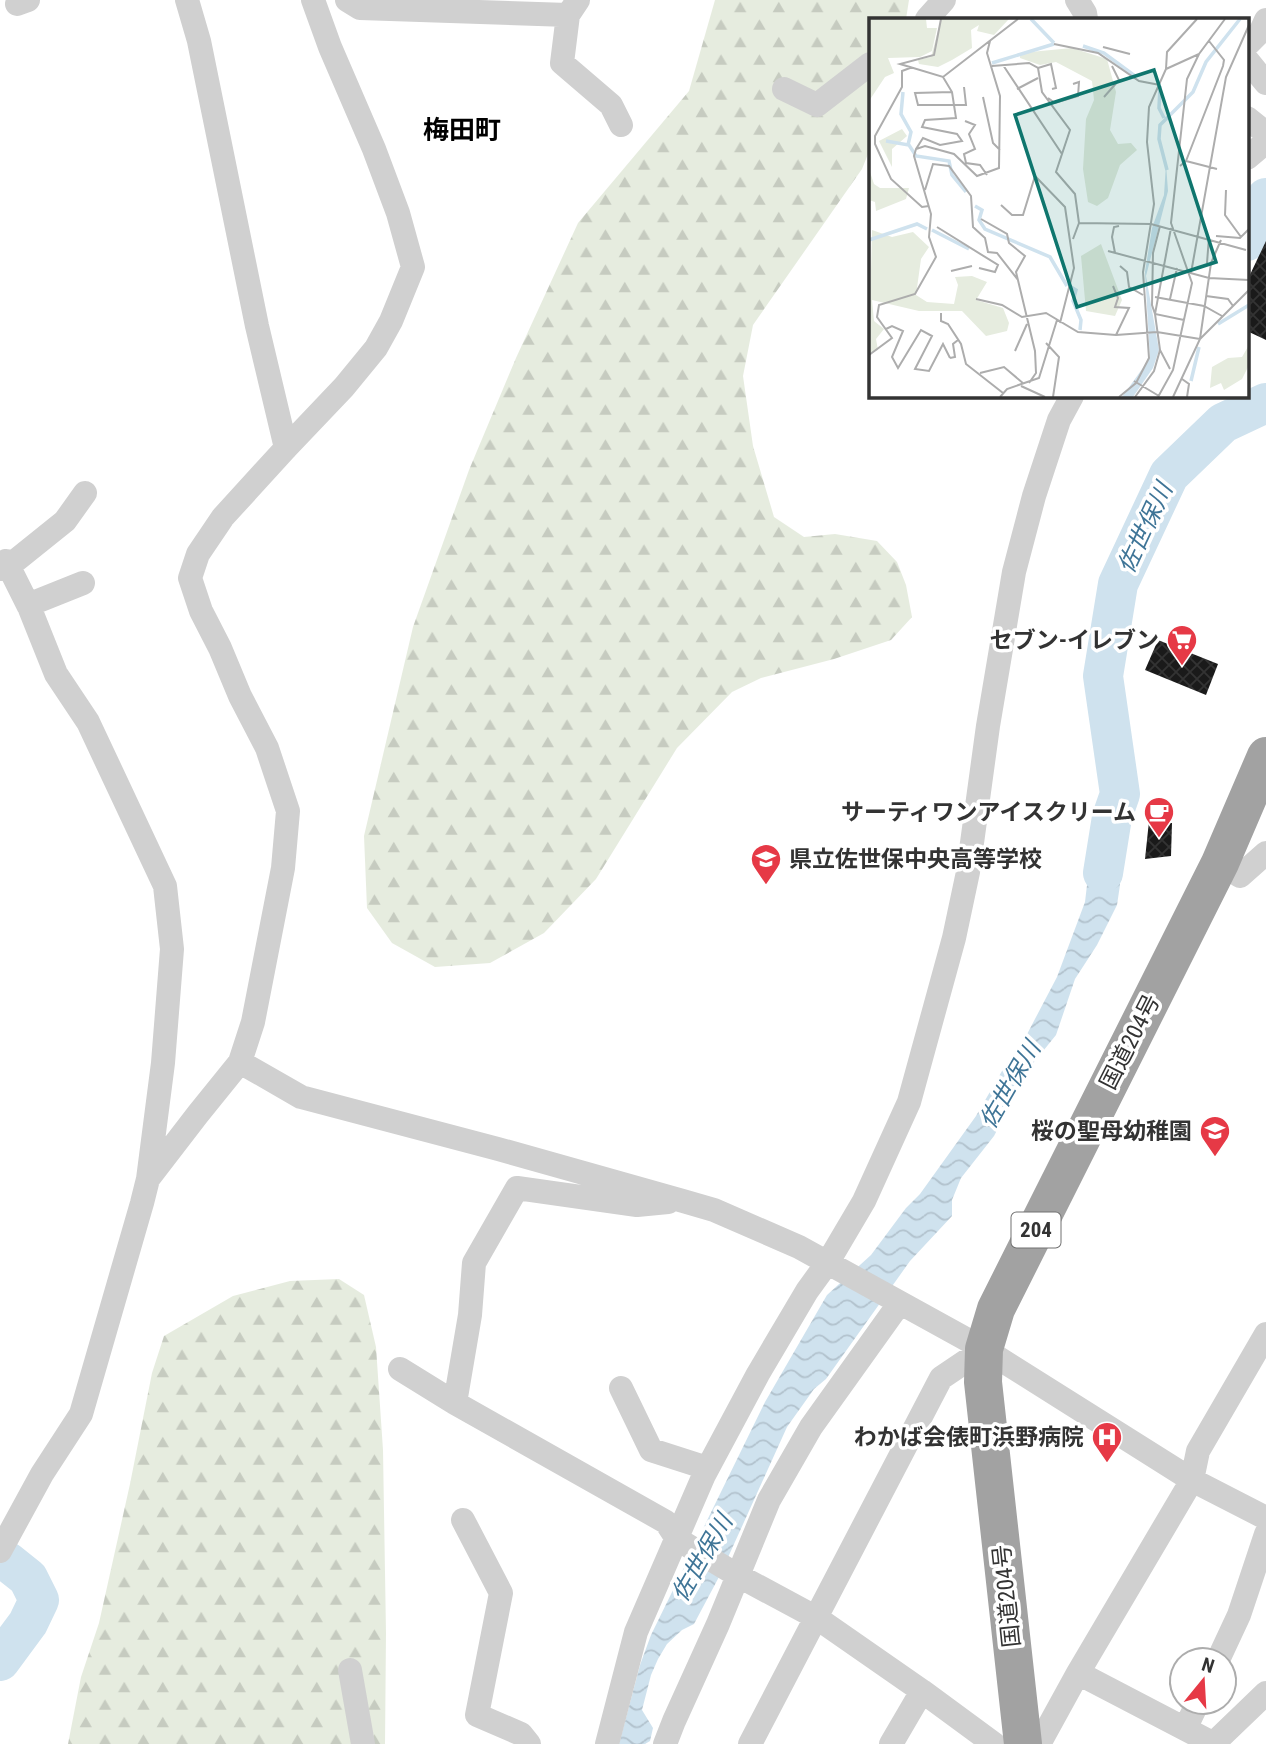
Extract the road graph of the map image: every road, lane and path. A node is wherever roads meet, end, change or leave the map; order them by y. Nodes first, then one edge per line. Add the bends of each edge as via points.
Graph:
1 (187, 0) edge
2 (313, 0) edge
3 (347, 0) edge
4 (944, 0) edge
5 (1077, 0) edge
6 (573, 7) edge
7 (928, 18) edge
8 (1086, 18) edge
9 (1266, 20) edge
10 (1248, 45) edge
11 (1248, 61) edge
12 (869, 65) edge
13 (1266, 83) edge
14 (784, 89) dead end
15 (1248, 119) edge
16 (621, 125) dead end
17 (1266, 133) edge
18 (1266, 142) edge
19 (1248, 157) edge
20 (1071, 397) edge
21 (286, 448) junction
22 (85, 493) dead end
23 (4, 568) edge
24 (83, 583) dead end
25 (28, 605) junction
26 (1266, 756) edge
27 (1266, 853) edge
28 (1220, 863) junction
29 (240, 1062) junction
30 (148, 1179) junction
31 (683, 1201) junction
32 (828, 1262) junction
33 (892, 1299) junction
34 (1266, 1334) edge
35 (984, 1349) junction
36 (401, 1369) dead end
37 (621, 1388) dead end
38 (455, 1403) junction
39 (707, 1468) junction
40 (1192, 1480) junction
41 (1266, 1518) edge
42 (463, 1520) dead end
43 (1266, 1534) edge
44 (677, 1539) junction
45 (0, 1551) edge
46 (737, 1575) junction
47 (817, 1618) junction
48 (1225, 1646) edge
49 (350, 1670) dead end
50 (1078, 1673) junction
51 (922, 1691) junction
52 (1266, 1693) edge
53 (1191, 1716) edge
54 (1185, 1729) junction
55 (363, 1744) edge
56 (528, 1744) edge
57 (607, 1744) edge
58 (665, 1744) edge
59 (750, 1744) edge
60 (891, 1744) edge
61 (994, 1744) edge
62 (1023, 1744) edge
63 (1039, 1744) edge
64 (1213, 1744) edge

1 - 21 street
2 - 21 street via 398,213 413,267 376,348
3 - 6 street via 360,8
4 - 7 street
5 - 8 street
6 - 16 street via 562,63 611,105
9 - 10 street
11 - 13 street
12 - 14 street via 817,105
15 - 17 street
18 - 19 street
20 - 32 street via 1059,420 1034,496 1014,572 968,872 909,1102 864,1201
21 - 29 street via 223,517 198,554 190,578 201,611 267,748 288,811 283,868 253,1023
22 - 23 street via 65,521
23 - 25 street
24 - 25 street
25 - 30 street via 56,674 88,722 165,886 172,949
26 - 28 highway, 国道204号 / 204
27 - 28 street via 1240,876
28 - 35 highway, 国道204号 / 204 via 996,1309
29 - 30 street
29 - 31 street via 301,1097
30 - 45 street via 81,1414
31 - 32 street via 714,1210
31 - 38 street via 637,1205 517,1188 474,1264
32 - 33 street
32 - 39 street via 758,1374
33 - 35 street
33 - 46 street via 769,1500
34 - 40 street via 1198,1451
35 - 40 street
35 - 47 street via 941,1378
35 - 62 highway, 国道204号 / 204 via 983,1382
36 - 38 street
37 - 39 street via 651,1451
38 - 44 street via 666,1522
39 - 44 street
40 - 41 street
40 - 50 street
42 - 56 street via 501,1593 477,1715 521,1734
43 - 48 street
44 - 46 street
44 - 57 street via 636,1632
46 - 47 street
46 - 58 street
47 - 51 street
47 - 59 street
49 - 55 street
50 - 54 street
50 - 63 street
51 - 60 street
51 - 61 street
52 - 64 street
53 - 54 street
54 - 64 street

